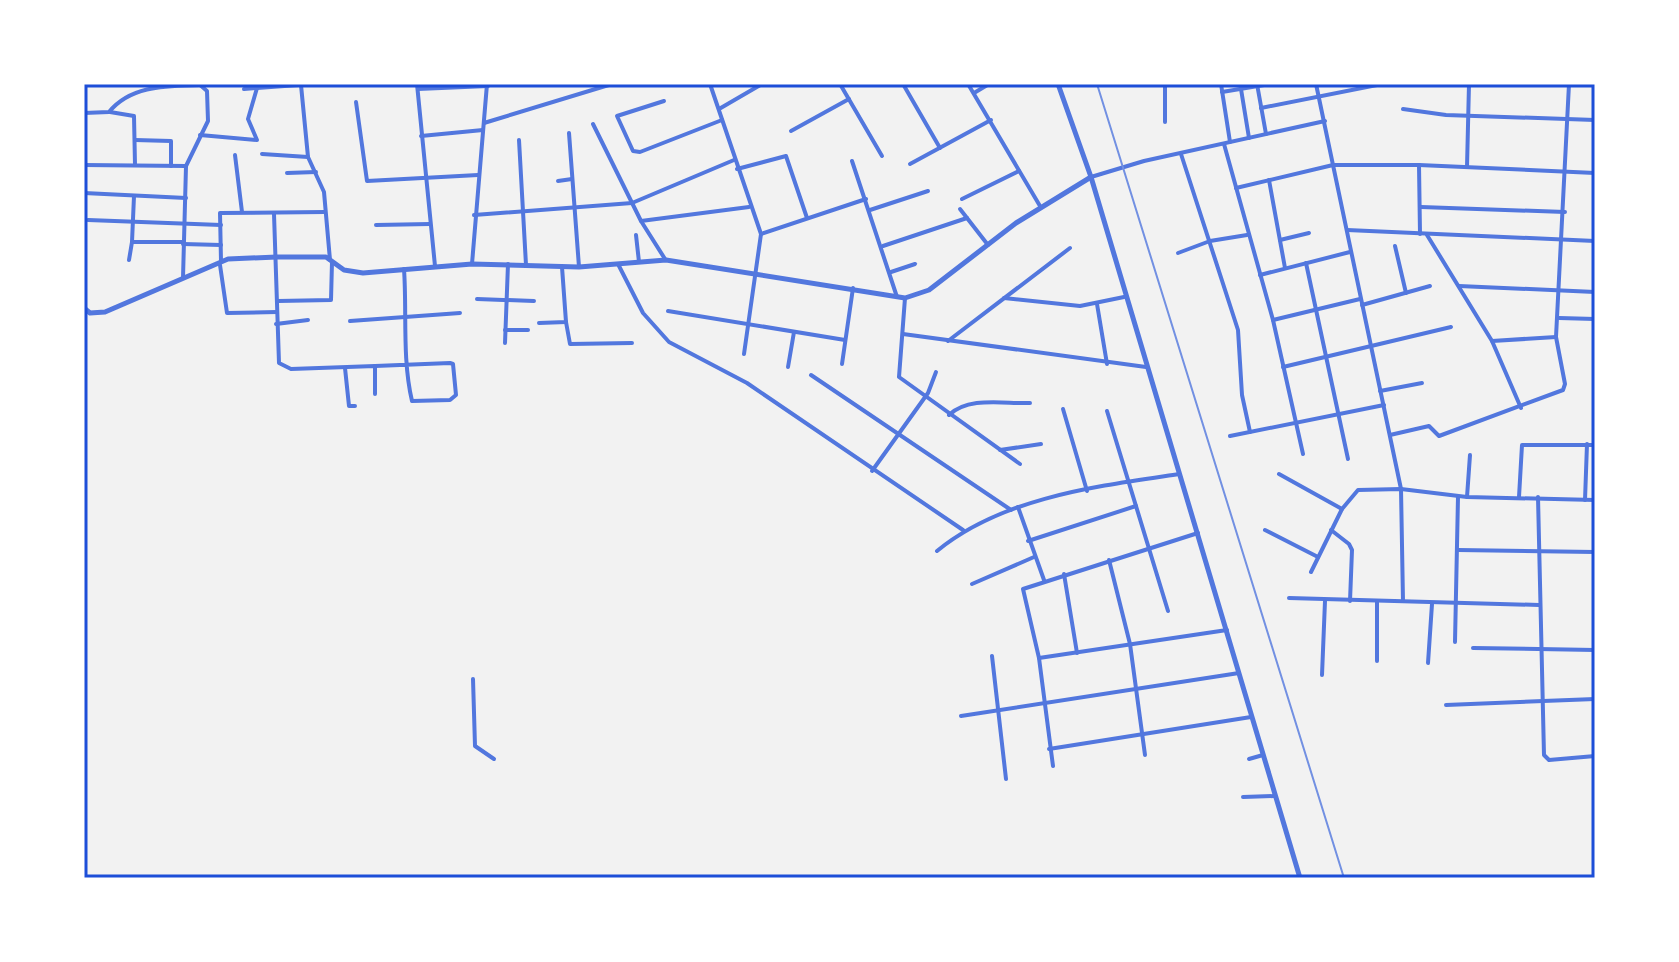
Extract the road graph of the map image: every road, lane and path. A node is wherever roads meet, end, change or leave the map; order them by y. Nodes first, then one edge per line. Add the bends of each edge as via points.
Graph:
1 (199, 84) edge
2 (312, 84) edge
3 (612, 84) edge
4 (710, 84) edge
5 (762, 84) edge
6 (840, 84) edge
7 (903, 84) edge
8 (968, 84) edge
9 (989, 84) edge
10 (1058, 84) edge
11 (1165, 84) edge
12 (1221, 84) edge
13 (1270, 84) edge
14 (1316, 84) edge
15 (1382, 84) edge
16 (1469, 84) edge
17 (1569, 84) edge
18 (301, 85) edge
19 (487, 85) edge
20 (1257, 85) edge
21 (153, 86) edge
22 (417, 87) edge
23 (257, 88) junction
24 (244, 89) dead end
25 (1241, 89) junction
26 (1222, 92) junction
27 (974, 93) junction
28 (1318, 94) junction
29 (849, 99) junction
30 (664, 101) dead end
31 (356, 102) dead end
32 (1261, 108) junction
33 (719, 109) junction
34 (1403, 109) dead end
35 (109, 112) junction
36 (84, 113) edge
37 (1469, 116) junction
38 (1568, 119) junction
39 (722, 120) junction
40 (991, 120) junction
41 (1595, 120) edge
42 (1325, 121) junction
43 (1165, 122) dead end
44 (483, 123) junction
45 (593, 124) dead end
46 (483, 130) junction
47 (791, 131) dead end
48 (569, 133) dead end
49 (1266, 134) junction
50 (200, 135) junction
51 (421, 136) junction
52 (1249, 138) junction
53 (135, 140) junction
54 (519, 140) dead end
55 (1227, 143) junction
56 (940, 149) junction
57 (262, 154) dead end
58 (1181, 154) junction
59 (235, 155) dead end
60 (882, 156) dead end
61 (308, 157) junction
62 (734, 160) junction
63 (852, 161) dead end
64 (910, 164) dead end
65 (84, 165) edge
66 (135, 165) junction
67 (1333, 165) junction
68 (1419, 165) junction
69 (171, 166) junction
70 (186, 166) junction
71 (1467, 167) junction
72 (737, 169) junction
73 (1019, 171) junction
74 (1567, 171) junction
75 (316, 172) junction
76 (287, 173) dead end
77 (1595, 173) edge
78 (478, 175) junction
79 (1091, 177) junction
80 (425, 179) junction
81 (572, 179) junction
82 (1269, 180) junction
83 (558, 181) dead end
84 (1236, 188) junction
85 (928, 191) dead end
86 (84, 193) edge
87 (134, 195) junction
88 (186, 198) junction
89 (866, 199) junction
90 (962, 199) dead end
91 (632, 203) junction
92 (1040, 206) junction
93 (749, 207) junction
94 (1421, 207) junction
95 (576, 208) junction
96 (960, 209) dead end
97 (870, 210) junction
98 (242, 212) junction
99 (325, 212) junction
100 (1565, 212) junction
101 (523, 213) junction
102 (274, 214) junction
103 (474, 215) junction
104 (807, 218) junction
105 (967, 218) junction
106 (88, 220) dead end
107 (641, 221) junction
108 (133, 222) junction
109 (186, 222) junction
110 (430, 224) junction
111 (221, 225) junction
112 (376, 225) dead end
113 (1347, 230) junction
114 (1309, 233) dead end
115 (761, 234) junction
116 (1423, 234) junction
117 (636, 235) dead end
118 (1247, 235) junction
119 (1280, 240) junction
120 (1563, 240) junction
121 (1210, 241) junction
122 (1595, 241) edge
123 (132, 242) junction
124 (183, 243) junction
125 (221, 245) junction
126 (988, 245) junction
127 (883, 246) junction
128 (1395, 246) dead end
129 (1070, 248) dead end
130 (1350, 252) junction
131 (1178, 253) dead end
132 (277, 257) junction
133 (129, 260) dead end
134 (666, 260) junction
135 (331, 261) junction
136 (639, 262) junction
137 (1306, 263) junction
138 (221, 264) junction
139 (472, 264) junction
140 (508, 264) junction
141 (618, 264) junction
142 (915, 264) dead end
143 (526, 265) junction
144 (435, 266) junction
145 (562, 267) junction
146 (579, 267) junction
147 (1285, 268) junction
148 (404, 269) junction
149 (891, 272) junction
150 (1260, 275) junction
151 (756, 276) junction
152 (183, 278) junction
153 (1430, 286) dead end
154 (1459, 286) junction
155 (853, 288) junction
156 (1561, 291) junction
157 (1595, 292) edge
158 (1406, 293) junction
159 (897, 297) junction
160 (1124, 297) junction
161 (905, 298) junction
162 (1004, 298) junction
163 (477, 299) dead end
164 (505, 300) junction
165 (278, 301) junction
166 (534, 301) dead end
167 (1361, 302) junction
168 (1097, 304) junction
169 (84, 308) edge
170 (1316, 310) junction
171 (668, 311) dead end
172 (277, 312) junction
173 (460, 313) dead end
174 (407, 316) junction
175 (1559, 318) junction
176 (1595, 319) edge
177 (308, 320) dead end
178 (1273, 320) junction
179 (350, 321) dead end
180 (566, 322) junction
181 (539, 323) dead end
182 (276, 324) junction
183 (750, 326) junction
184 (1451, 327) dead end
185 (505, 330) junction
186 (528, 330) dead end
187 (794, 332) junction
188 (903, 334) junction
189 (1556, 337) junction
190 (845, 340) junction
191 (948, 341) junction
192 (1492, 341) junction
193 (505, 343) dead end
194 (632, 343) dead end
195 (1371, 345) junction
196 (744, 354) dead end
197 (1325, 357) junction
198 (842, 364) dead end
199 (1107, 364) junction
200 (375, 366) junction
201 (408, 366) junction
202 (788, 367) dead end
203 (1146, 367) junction
204 (1282, 367) junction
205 (345, 368) junction
206 (936, 372) dead end
207 (811, 375) dead end
208 (1422, 383) dead end
209 (1380, 391) junction
210 (375, 394) dead end
211 (924, 398) junction
212 (1030, 403) dead end
213 (1384, 405) junction
214 (355, 406) dead end
215 (1521, 408) junction
216 (1063, 409) dead end
217 (1107, 411) dead end
218 (1339, 414) junction
219 (949, 415) junction
220 (1296, 423) junction
221 (1250, 432) junction
222 (899, 434) junction
223 (1390, 435) junction
224 (1230, 436) dead end
225 (1041, 444) dead end
226 (1587, 444) junction
227 (1595, 445) edge
228 (1000, 450) junction
229 (1303, 454) dead end
230 (1470, 455) dead end
231 (1348, 459) dead end
232 (1020, 464) dead end
233 (872, 471) junction
234 (1180, 474) junction
235 (1279, 474) dead end
236 (1131, 481) junction
237 (1401, 489) junction
238 (1087, 491) junction
239 (1458, 497) junction
240 (1467, 497) junction
241 (1519, 497) junction
242 (1538, 497) junction
243 (1585, 500) junction
244 (1595, 500) edge
245 (1136, 506) junction
246 (1018, 507) junction
247 (1342, 509) junction
248 (1011, 510) junction
249 (963, 530) junction
250 (1265, 530) dead end
251 (1331, 530) junction
252 (1198, 533) junction
253 (1028, 541) junction
254 (1149, 548) junction
255 (1458, 550) junction
256 (937, 551) dead end
257 (1538, 552) junction
258 (1034, 557) junction
259 (1318, 557) junction
260 (1109, 560) junction
261 (1311, 572) dead end
262 (1064, 574) junction
263 (1044, 580) junction
264 (972, 584) dead end
265 (1595, 584) edge
266 (1289, 598) dead end
267 (1325, 601) junction
268 (1350, 601) junction
269 (1377, 601) junction
270 (1403, 601) junction
271 (1432, 604) junction
272 (1456, 604) junction
273 (1539, 605) junction
274 (1168, 611) dead end
275 (1227, 630) junction
276 (1455, 642) dead end
277 (1130, 644) junction
278 (1473, 648) dead end
279 (1540, 650) junction
280 (1595, 650) edge
281 (1077, 653) junction
282 (992, 656) dead end
283 (1039, 658) junction
284 (1377, 661) dead end
285 (1428, 663) dead end
286 (1239, 673) junction
287 (1322, 675) dead end
288 (473, 679) dead end
289 (1137, 690) junction
290 (1595, 699) edge
291 (1542, 701) junction
292 (1043, 704) junction
293 (1446, 705) dead end
294 (1000, 710) junction
295 (961, 716) dead end
296 (1251, 717) junction
297 (1143, 735) junction
298 (1049, 749) junction
299 (1145, 755) dead end
300 (1263, 755) junction
301 (1595, 756) edge
302 (494, 759) dead end
303 (1249, 759) dead end
304 (1053, 766) dead end
305 (1594, 774) edge
306 (1006, 779) dead end
307 (1595, 784) edge
308 (1274, 796) junction
309 (1243, 797) dead end
310 (1300, 878) edge

1 - 21 street
1 - 50 street via 207,91 208,121
2 - 18 street
3 - 44 street
4 - 33 street
5 - 33 street
6 - 29 street
7 - 56 street
8 - 27 street
9 - 27 street
10 - 79 street
11 - 43 street
12 - 26 street
13 - 20 street
14 - 28 street
15 - 28 street
16 - 37 street
17 - 38 street
18 - 23 street
18 - 61 street
19 - 22 street
19 - 44 street
20 - 25 street
20 - 32 street
21 - 35 street via 119,100
22 - 51 street
23 - 24 street
23 - 50 street via 248,119 257,140
25 - 26 street
25 - 52 street
26 - 55 street
27 - 40 street
28 - 32 street
28 - 42 street
29 - 47 street
29 - 60 street
30 - 39 street via 617,116 633,151
31 - 80 street via 367,181
32 - 49 street
33 - 39 street
34 - 37 street
35 - 36 street
35 - 53 street via 134,116
37 - 38 street
37 - 71 street
38 - 41 street
38 - 74 street
39 - 62 street
40 - 56 street
40 - 73 street
42 - 49 street
42 - 67 street
44 - 46 street
45 - 91 street
46 - 51 street
46 - 78 street
48 - 81 street
49 - 52 street
50 - 70 street
51 - 80 street
52 - 55 street
53 - 66 street
53 - 69 street via 171,141
54 - 101 street
55 - 58 street
55 - 84 street
56 - 64 street
57 - 61 street
58 - 79 street
58 - 121 street
59 - 98 street
61 - 75 street
62 - 72 street
62 - 91 street
63 - 89 street
65 - 66 street
66 - 69 street
67 - 68 street
67 - 82 street
67 - 113 street
68 - 71 street
68 - 94 street
69 - 70 street
70 - 88 street
71 - 74 street
72 - 93 street
72 - 104 street via 786,156
73 - 90 street
73 - 92 street
74 - 77 street
74 - 100 street
75 - 76 street
75 - 99 street
78 - 80 street
78 - 103 street
79 - 92 street
79 - 160 street
80 - 110 street
81 - 83 street
81 - 95 street
82 - 84 street
82 - 119 street
84 - 118 street
85 - 97 street
86 - 87 street
87 - 88 street
87 - 108 street
88 - 109 street
89 - 97 street
89 - 104 street
91 - 95 street
91 - 107 street
92 - 126 street
93 - 107 street
93 - 115 street
94 - 100 street
94 - 116 street
95 - 101 street
95 - 146 street
96 - 105 street
97 - 127 street
98 - 102 street
98 - 111 street via 220,213
99 - 102 street
99 - 135 street
100 - 120 street
101 - 103 street
101 - 143 street
102 - 132 street
103 - 139 street
104 - 115 street
105 - 126 street
105 - 127 street
106 - 108 street
107 - 134 street
108 - 109 street
108 - 123 street
109 - 111 street
109 - 124 street
110 - 112 street
110 - 144 street
111 - 125 street
113 - 116 street
113 - 130 street
114 - 119 street
115 - 151 street
116 - 120 street
116 - 154 street
117 - 136 street
118 - 121 street
118 - 150 street
119 - 147 street
120 - 122 street
120 - 156 street
121 - 131 street
121 - 221 street via 1238,330
123 - 124 street
123 - 133 street
124 - 125 street
124 - 152 street
125 - 138 street
126 - 161 street via 929,290
127 - 149 street
128 - 158 street
129 - 162 street
130 - 137 street
130 - 167 street
132 - 135 street
132 - 138 street via 228,259
132 - 165 street
134 - 136 street
134 - 151 street
135 - 148 street via 352,273
135 - 165 street via 331,300
136 - 141 street
137 - 147 street
137 - 170 street
138 - 152 street
138 - 172 street via 227,313
139 - 140 street
139 - 144 street
140 - 143 street
140 - 164 street
141 - 146 street
141 - 233 street via 643,313 669,342 747,383
142 - 149 street
143 - 145 street
144 - 148 street
145 - 146 street
145 - 180 street
147 - 150 street
148 - 174 street
149 - 159 street
150 - 178 street
151 - 155 street
151 - 183 street
152 - 169 street via 105,312
153 - 158 street
154 - 156 street
154 - 192 street
155 - 159 street
155 - 190 street
156 - 157 street
156 - 175 street
158 - 167 street
159 - 161 street
160 - 168 street
160 - 203 street
161 - 188 street
162 - 168 street
162 - 191 street
163 - 164 street
164 - 166 street
164 - 185 street
165 - 172 street
167 - 170 street
167 - 195 street
168 - 199 street
170 - 178 street
170 - 197 street
171 - 183 street
172 - 182 street
173 - 174 street
174 - 179 street
174 - 201 street
175 - 176 street
175 - 189 street
177 - 182 street
178 - 204 street
180 - 181 street
180 - 194 street via 570,344
182 - 205 street via 277,357 283,366
183 - 187 street
183 - 196 street
184 - 195 street
185 - 186 street
185 - 193 street
187 - 190 street
187 - 202 street
188 - 191 street
188 - 211 street via 899,377
189 - 192 street
189 - 215 street via 1563,390
190 - 198 street
191 - 199 street
192 - 215 street
195 - 197 street
195 - 209 street
197 - 204 street
197 - 218 street
199 - 203 street
200 - 201 street
200 - 205 street
200 - 210 street
201 - 201 street via 412,401 450,400 456,395 453,364
203 - 234 street
204 - 220 street
205 - 214 street via 349,406
206 - 211 street
207 - 222 street
208 - 209 street
209 - 213 street
211 - 219 street
211 - 222 street
212 - 219 street via 971,404
213 - 218 street
213 - 223 street
215 - 223 street via 1439,436 1429,426
216 - 238 street
217 - 236 street
218 - 220 street
218 - 231 street
219 - 228 street
220 - 221 street
220 - 229 street
221 - 224 street
222 - 233 street
222 - 248 street
223 - 237 street
225 - 228 street
226 - 227 street
226 - 241 street via 1522,445
226 - 243 street
228 - 232 street
230 - 240 street
233 - 249 street
234 - 236 street
234 - 252 street
235 - 247 street
236 - 238 street
236 - 245 street
237 - 239 street
237 - 247 street via 1358,490
237 - 270 street
238 - 246 street
239 - 240 street
239 - 255 street
240 - 241 street
241 - 242 street
242 - 243 street
242 - 257 street
243 - 244 street
245 - 253 street
245 - 254 street
246 - 248 street
246 - 253 street
247 - 251 street
248 - 249 street
249 - 256 street
250 - 259 street
251 - 259 street
251 - 268 street via 1352,550
252 - 254 street
252 - 275 street
253 - 258 street
254 - 260 street
254 - 274 street
255 - 257 street
255 - 272 street
257 - 265 street via 1595,552
257 - 273 street
258 - 263 street
258 - 264 street
259 - 261 street
260 - 262 street
260 - 277 street
262 - 263 street
262 - 281 street
263 - 283 street via 1023,589
266 - 267 street
267 - 268 street
267 - 287 street
268 - 269 street
269 - 270 street
269 - 284 street
270 - 271 street
271 - 272 street
271 - 285 street
272 - 273 street
272 - 276 street
273 - 279 street
275 - 277 street
275 - 286 street
277 - 281 street
277 - 289 street
278 - 279 street
279 - 280 street
279 - 291 street
281 - 283 street
282 - 294 street
283 - 292 street
286 - 289 street
286 - 296 street
288 - 302 street via 475,746
289 - 292 street
289 - 297 street
290 - 291 street
291 - 293 street
291 - 301 street via 1545,758
292 - 294 street
292 - 298 street
294 - 295 street
294 - 306 street
296 - 297 street
296 - 300 street
297 - 298 street
297 - 299 street
298 - 304 street
300 - 303 street
300 - 308 street
305 - 307 street
308 - 309 street
308 - 310 street

